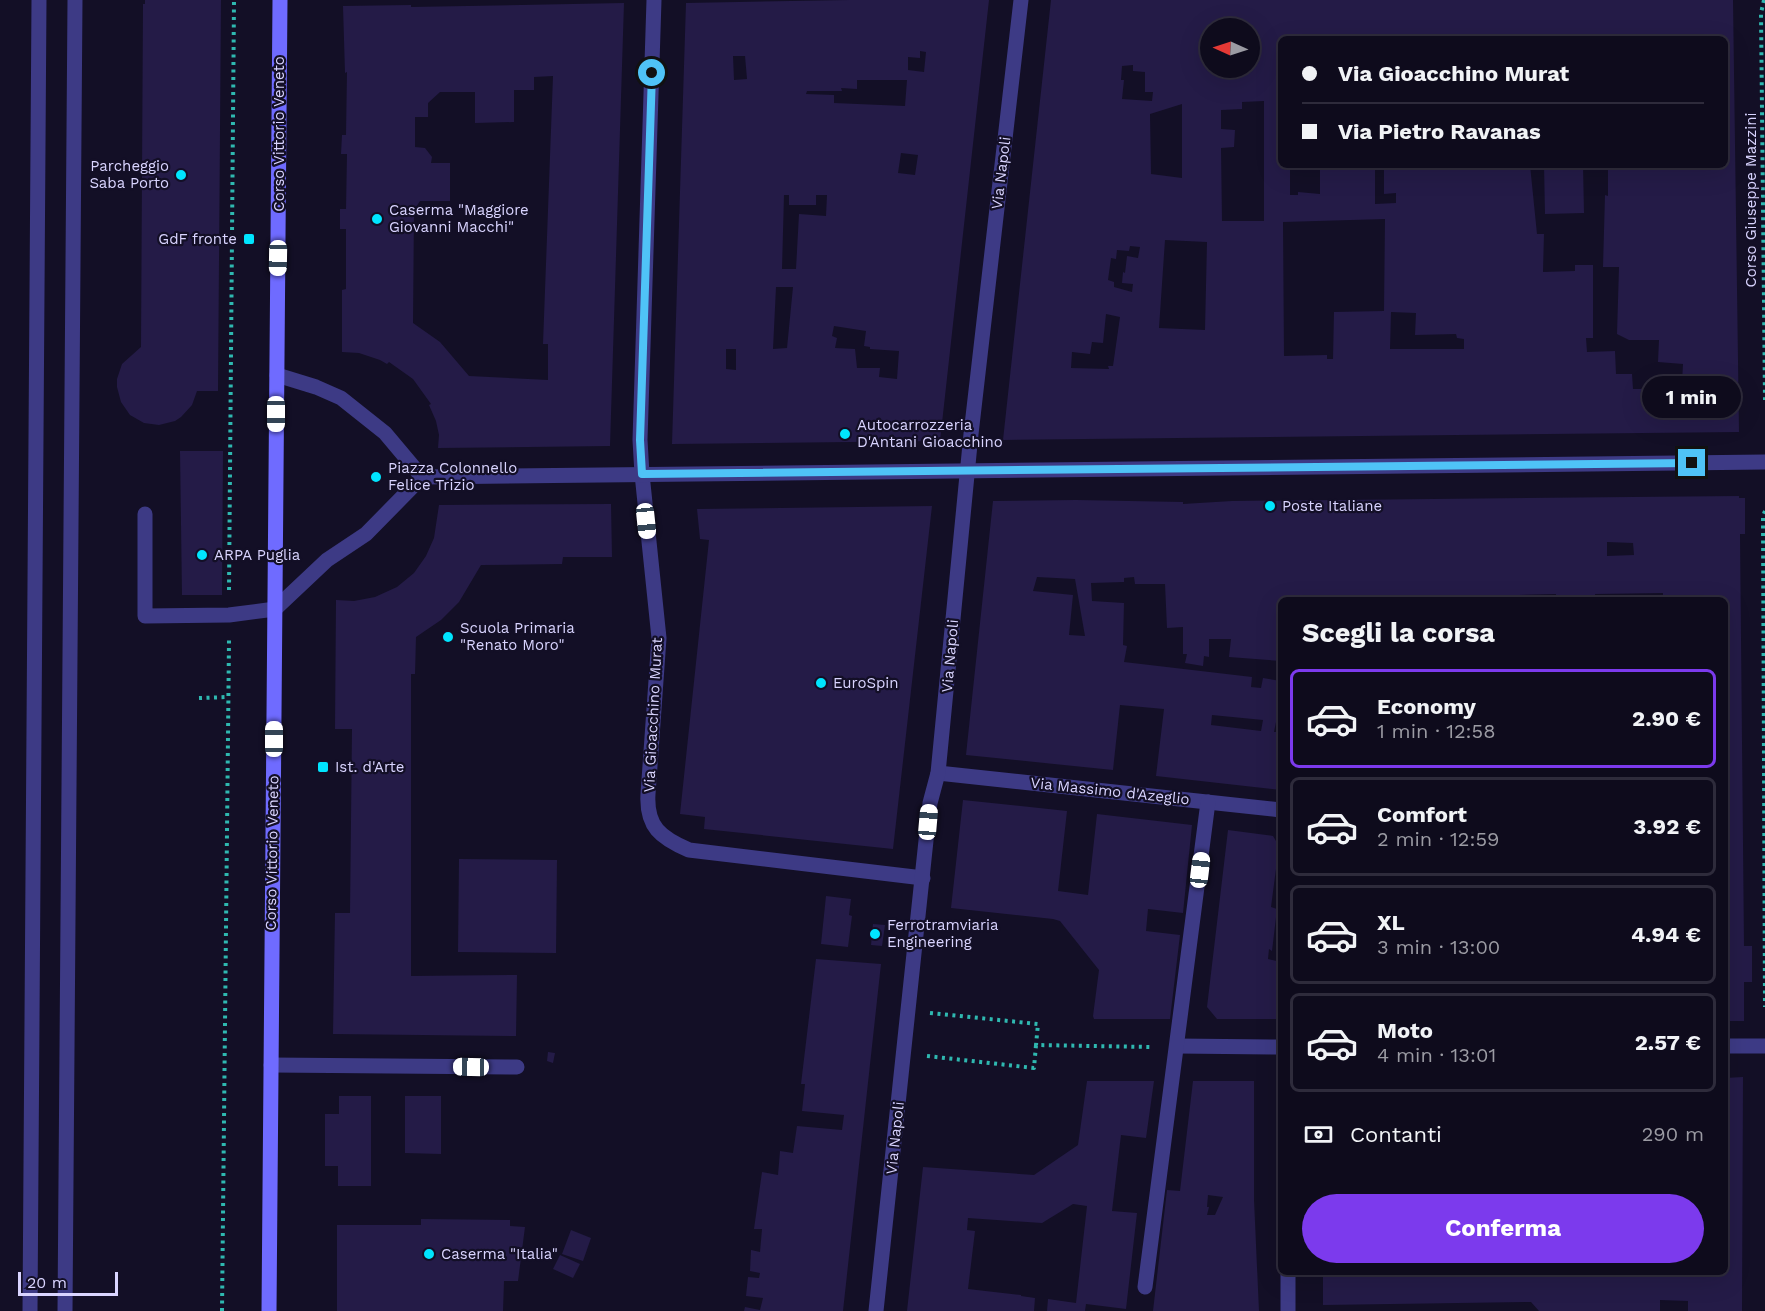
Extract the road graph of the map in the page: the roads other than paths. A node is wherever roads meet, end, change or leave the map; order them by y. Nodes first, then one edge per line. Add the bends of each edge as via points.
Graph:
1 (39, 0) edge
2 (75, 0) edge
3 (280, 0) edge
4 (654, 0) edge
5 (1021, 0) edge
6 (277, 375) junction
7 (1765, 462) edge
8 (968, 471) junction
9 (642, 474) junction
10 (422, 477) junction
11 (145, 514) dead end
12 (275, 609) junction
13 (938, 773) junction
14 (1208, 802) junction
15 (1278, 810) edge
16 (923, 878) junction
17 (1177, 1046) junction
18 (1728, 1046) edge
19 (1765, 1046) edge
20 (1278, 1047) edge
21 (271, 1065) junction
22 (517, 1068) dead end
23 (1288, 1275) edge
24 (1145, 1287) dead end
25 (30, 1311) edge
26 (65, 1311) edge
27 (268, 1311) edge
28 (876, 1311) edge
29 (1288, 1311) edge

1 - 25 street
2 - 26 street
3 - 6 main road, Corso Vittorio Veneto
4 - 9 street, Via Gioacchino Murat
5 - 8 street, Via Napoli
6 - 10 street via 341,398 385,433
6 - 12 main road, Corso Vittorio Veneto
7 - 8 street
8 - 9 street
8 - 13 street, Via Napoli
9 - 10 street
9 - 16 street, Via Gioacchino Murat via 659,638 647,807 657,831 672,843 701,853
10 - 12 street via 366,534 327,560
11 - 12 street via 146,616 229,615
12 - 21 main road, Corso Vittorio Veneto
13 - 14 street, Via Massimo d'Azeglio
13 - 16 street, Via Napoli via 930,803
14 - 15 street, Via Massimo d'Azeglio
14 - 17 street
16 - 28 street, Via Napoli
17 - 20 street
17 - 24 street
18 - 19 street
21 - 22 street
21 - 27 main road, Corso Vittorio Veneto
23 - 29 street

